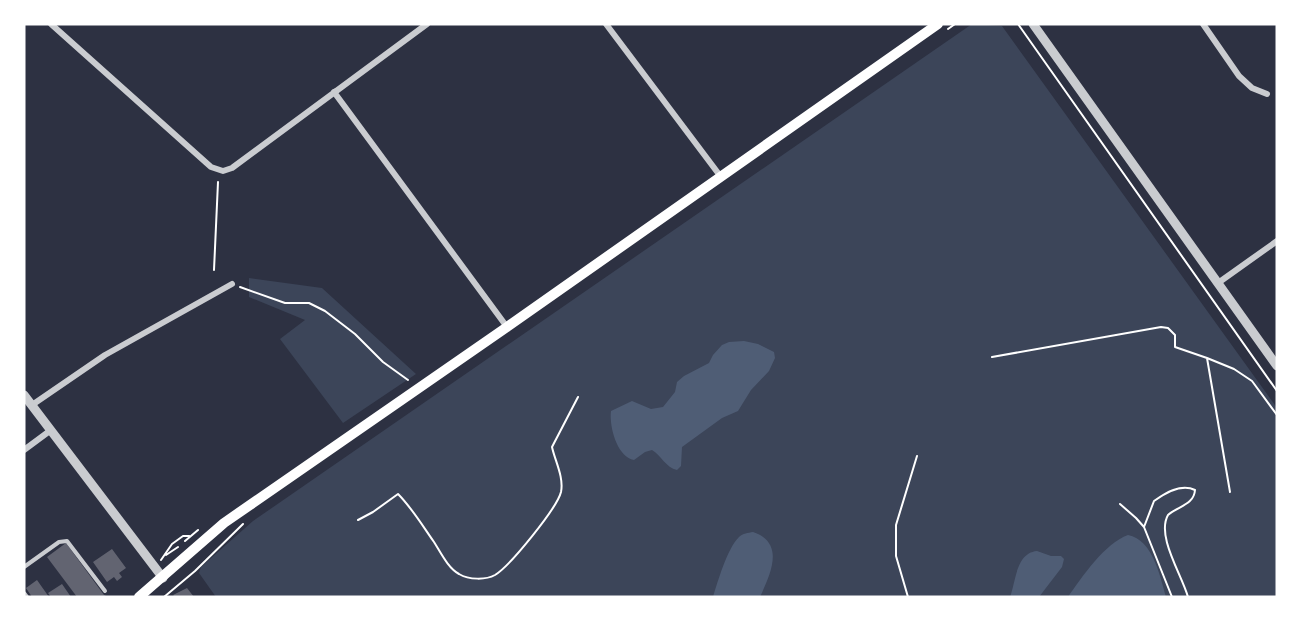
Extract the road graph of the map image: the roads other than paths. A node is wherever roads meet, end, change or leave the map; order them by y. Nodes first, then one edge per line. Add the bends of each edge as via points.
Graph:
1 (51, 24) edge
2 (427, 24) edge
3 (606, 24) edge
4 (938, 24) edge
5 (1203, 24) edge
6 (1035, 26) edge
7 (334, 92) junction
8 (1266, 94) dead end
9 (721, 177) junction
10 (1277, 241) edge
11 (1218, 283) junction
12 (232, 284) road end
13 (507, 327) junction
14 (1277, 366) edge
15 (24, 395) edge
16 (32, 405) junction
17 (51, 430) junction
18 (24, 450) edge
19 (24, 567) edge
20 (163, 578) junction
21 (105, 591) dead end
22 (24, 593) edge
23 (27, 597) edge
24 (140, 597) edge

1 - 7 street via 220,171 232,168
2 - 7 street
3 - 9 street
4 - 9 main road
5 - 8 street via 1239,76
6 - 11 street
7 - 13 street
9 - 13 main road
10 - 11 street
11 - 14 street
12 - 16 street via 105,355
13 - 20 main road via 224,523
15 - 16 street
16 - 17 street
17 - 18 street
17 - 20 street
19 - 21 lane via 59,542 67,541
20 - 24 main road
22 - 23 lane

